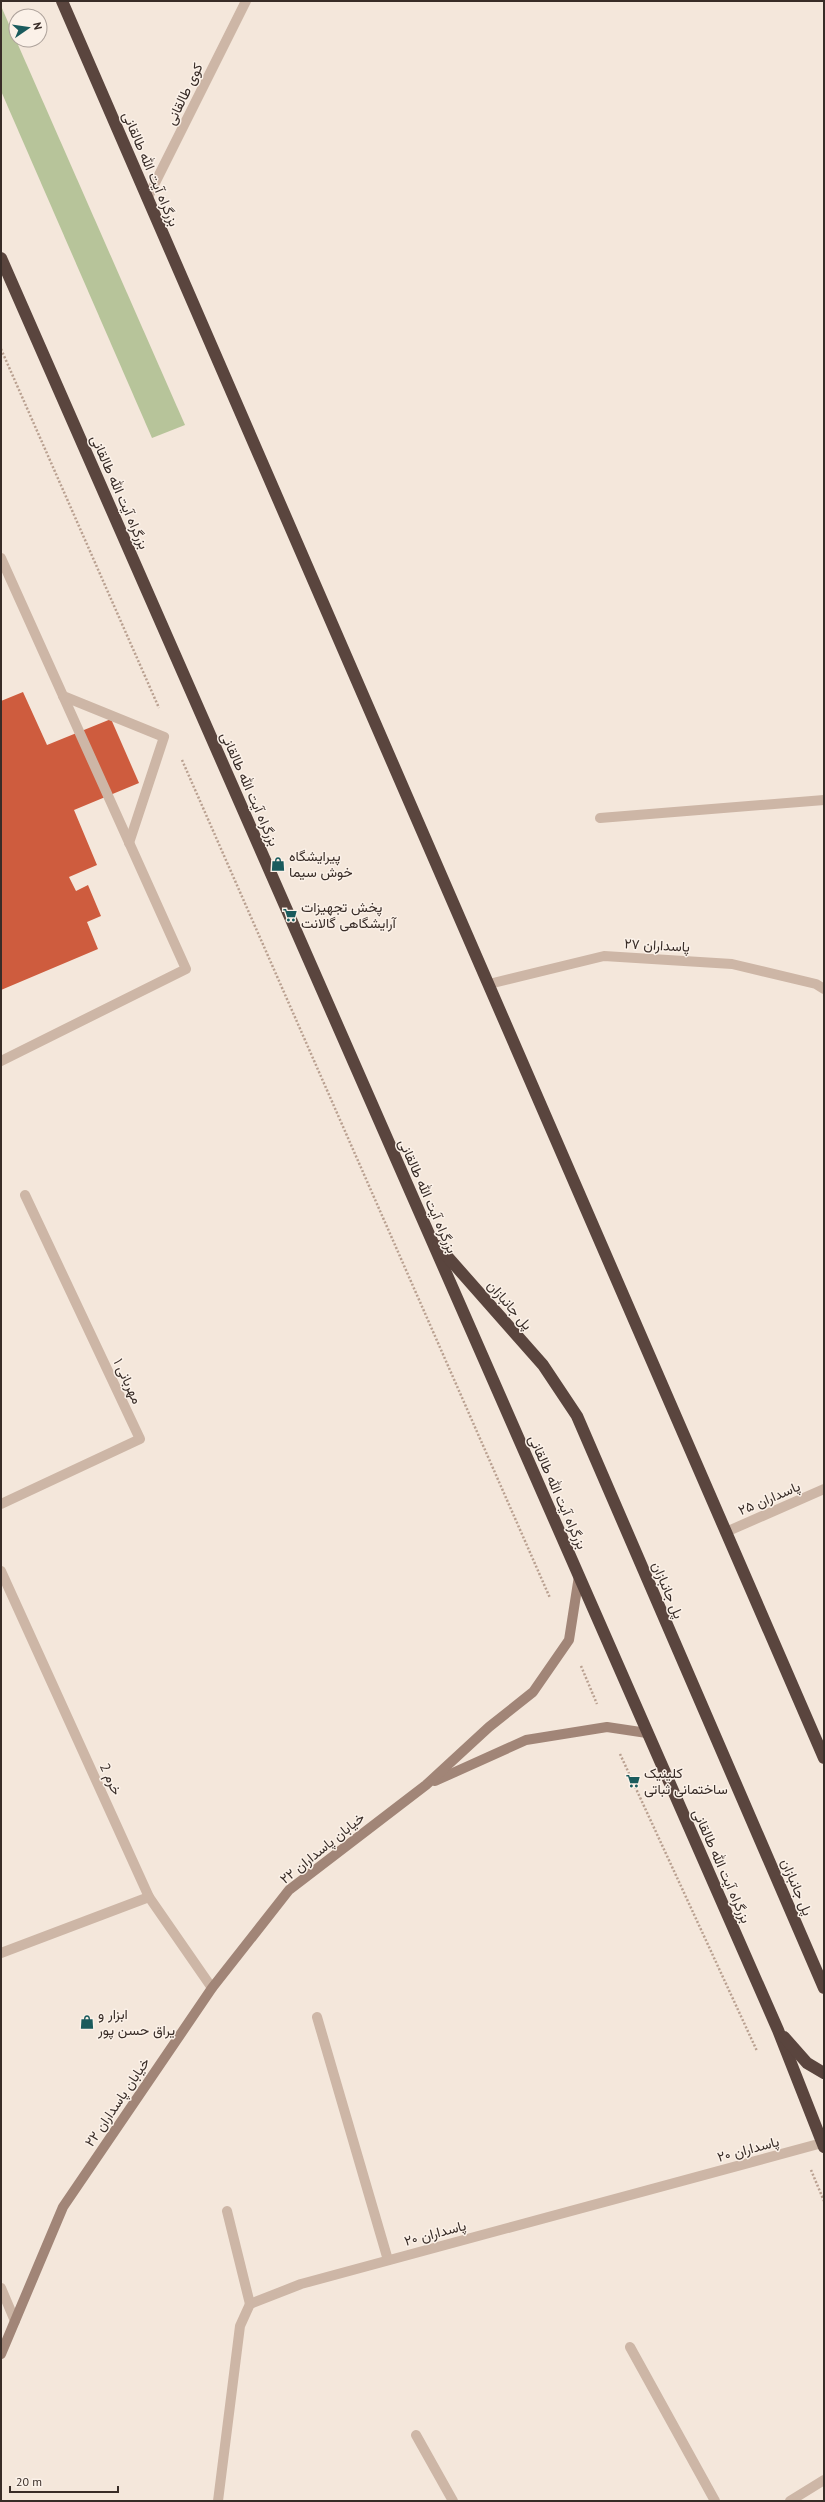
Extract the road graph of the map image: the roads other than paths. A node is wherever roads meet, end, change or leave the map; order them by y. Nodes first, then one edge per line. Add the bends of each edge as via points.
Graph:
1 (62, 1) edge
2 (246, 1) edge
3 (147, 199) junction
4 (1, 258) edge
5 (1, 558) edge
6 (63, 696) junction
7 (824, 800) edge
8 (600, 818) dead end
9 (129, 843) junction
10 (489, 984) junction
11 (824, 989) edge
12 (1, 1061) edge
13 (25, 1195) dead end
14 (430, 1237) junction
15 (824, 1489) edge
16 (1, 1504) edge
17 (726, 1532) junction
18 (1, 1572) edge
19 (579, 1576) junction
20 (647, 1732) junction
21 (824, 1758) edge
22 (426, 1785) junction
23 (149, 1897) junction
24 (1, 1953) edge
25 (212, 1988) junction
26 (824, 1988) edge
27 (317, 2017) dead end
28 (778, 2030) junction
29 (824, 2073) edge
30 (823, 2145) edge
31 (227, 2211) dead end
32 (388, 2260) junction
33 (1, 2288) edge
34 (250, 2304) junction
35 (15, 2321) junction
36 (630, 2347) dead end
37 (1, 2354) edge
38 (416, 2435) dead end
39 (824, 2480) edge
40 (218, 2501) edge
41 (453, 2501) edge
42 (715, 2501) edge
43 (790, 2501) edge

1 - 3 highway, بزرگراه آیت الله طالقانی
2 - 3 street, کوی طالقانی
3 - 10 highway, بزرگراه آیت الله طالقانی
4 - 14 highway, بزرگراه آیت الله طالقانی
5 - 6 street
6 - 9 street
6 - 9 street via 164,737
7 - 8 street
9 - 12 street via 186,969
10 - 11 street, پاسداران ۲۷ via 604,956 732,964 816,984
10 - 17 highway, بزرگراه آیت الله طالقانی
13 - 16 street, مهربانی ۱ via 140,1439
14 - 19 highway, بزرگراه آیت الله طالقانی
14 - 26 highway, پل جانبازان via 547,1371 577,1416
15 - 17 street, پاسداران ۲۵
17 - 21 highway, بزرگراه آیت الله طالقانی
18 - 23 street, خرم 2
19 - 20 highway, بزرگراه آیت الله طالقانی
19 - 22 main road, خیابان پاسداران ۲۲ via 569,1640 533,1692 489,1727
20 - 22 main road, خیابان پاسداران ۲۲ via 607,1727 526,1740
20 - 28 highway, بزرگراه آیت الله طالقانی
22 - 25 main road, خیابان پاسداران ۲۲ via 289,1890
23 - 24 street
23 - 25 street, خرم 2
25 - 35 main road, خیابان پاسداران ۲۲ via 63,2207
27 - 32 street
28 - 29 highway via 807,2063
28 - 30 highway, بزرگراه آیت الله طالقانی
30 - 32 street, پاسداران ۲۰
31 - 34 street
32 - 34 street, پاسداران ۲۰ via 301,2284
33 - 35 street
34 - 40 street via 240,2326
35 - 37 main road, خیابان پاسداران ۲۲
36 - 42 street
38 - 41 street
39 - 43 street

